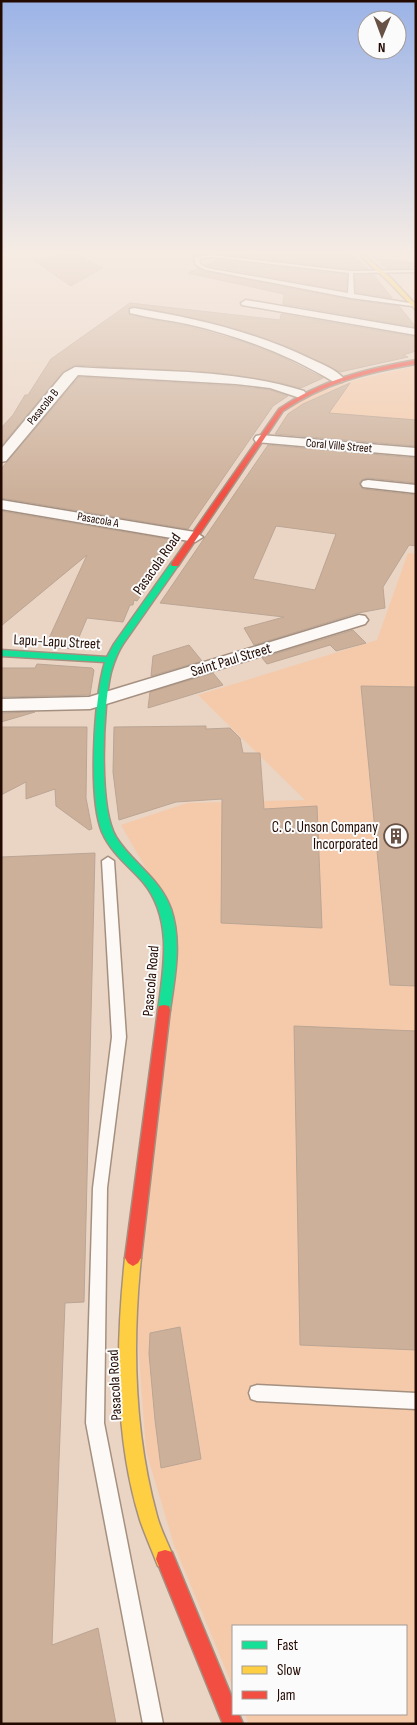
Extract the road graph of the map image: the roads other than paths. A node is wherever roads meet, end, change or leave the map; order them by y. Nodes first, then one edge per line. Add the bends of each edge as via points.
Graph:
1 (233, 334) edge
2 (416, 362) edge
3 (335, 377) junction
4 (300, 394) junction
5 (261, 439) junction
6 (416, 452) edge
7 (1, 458) edge
8 (368, 484) dead end
9 (416, 490) edge
10 (1, 504) edge
11 (195, 537) junction
12 (359, 620) dead end
13 (1, 653) edge
14 (110, 660) junction
15 (103, 699) junction
16 (7, 707) edge
17 (108, 861) dead end
18 (257, 1392) dead end
19 (416, 1400) edge
20 (154, 1724) edge
21 (233, 1724) edge

1 - 3 street via 288,353
2 - 3 street, Pasacola Road
3 - 4 street, Pasacola Road
4 - 5 street, Pasacola Road via 281,410
4 - 7 street, Pasacola B via 236,380 75,371
5 - 6 street, Coral Ville Street
5 - 11 street, Pasacola Road
8 - 9 street
10 - 11 street, Pasacola A
11 - 14 street, Pasacola Road
12 - 15 street, Saint Paul Street
13 - 14 street, Lapu-Lapu Street
14 - 15 street, Pasacola Road
15 - 16 street, Saint Paul Street via 90,703
15 - 21 street, Pasacola Road via 102,807 106,830 132,865 156,889 168,914 171,958 131,1272 127,1354 134,1448 148,1518
17 - 20 lane via 119,1037 100,1188 95,1424
18 - 19 lane

